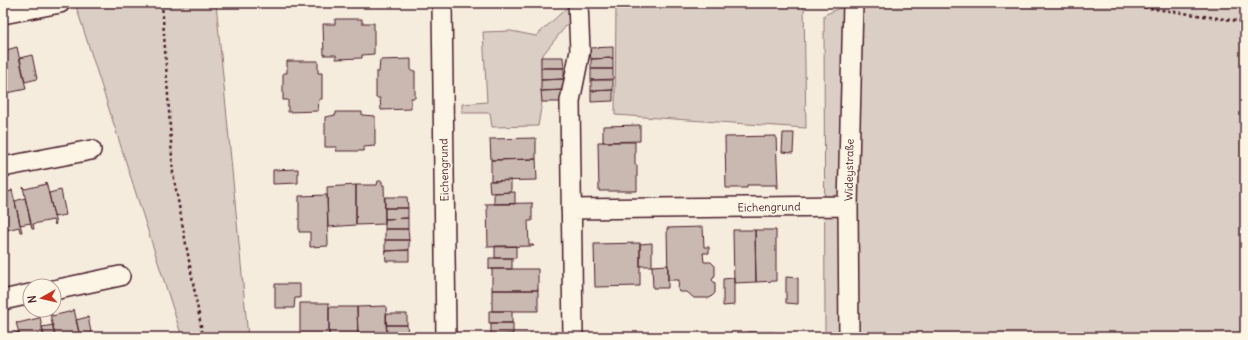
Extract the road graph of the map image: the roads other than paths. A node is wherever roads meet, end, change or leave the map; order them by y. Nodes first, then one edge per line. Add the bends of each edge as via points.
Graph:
1 (60, 3) edge
2 (442, 3) edge
3 (578, 3) edge
4 (853, 3) edge
5 (34, 5) edge
6 (3, 14) edge
7 (92, 150) dead end
8 (3, 167) edge
9 (848, 206) junction
10 (571, 209) junction
11 (120, 276) dead end
12 (62, 288) edge
13 (22, 296) edge
14 (3, 300) edge
15 (446, 337) edge
16 (573, 337) edge
17 (849, 337) edge

1 - 5 street
2 - 15 street, Eichengrund
3 - 10 street via 580,51 570,101
4 - 9 street, Wideystraße
5 - 6 street
7 - 8 street
9 - 10 street, Eichengrund
9 - 17 street, Wideystraße
10 - 16 street
11 - 12 street
13 - 14 street

